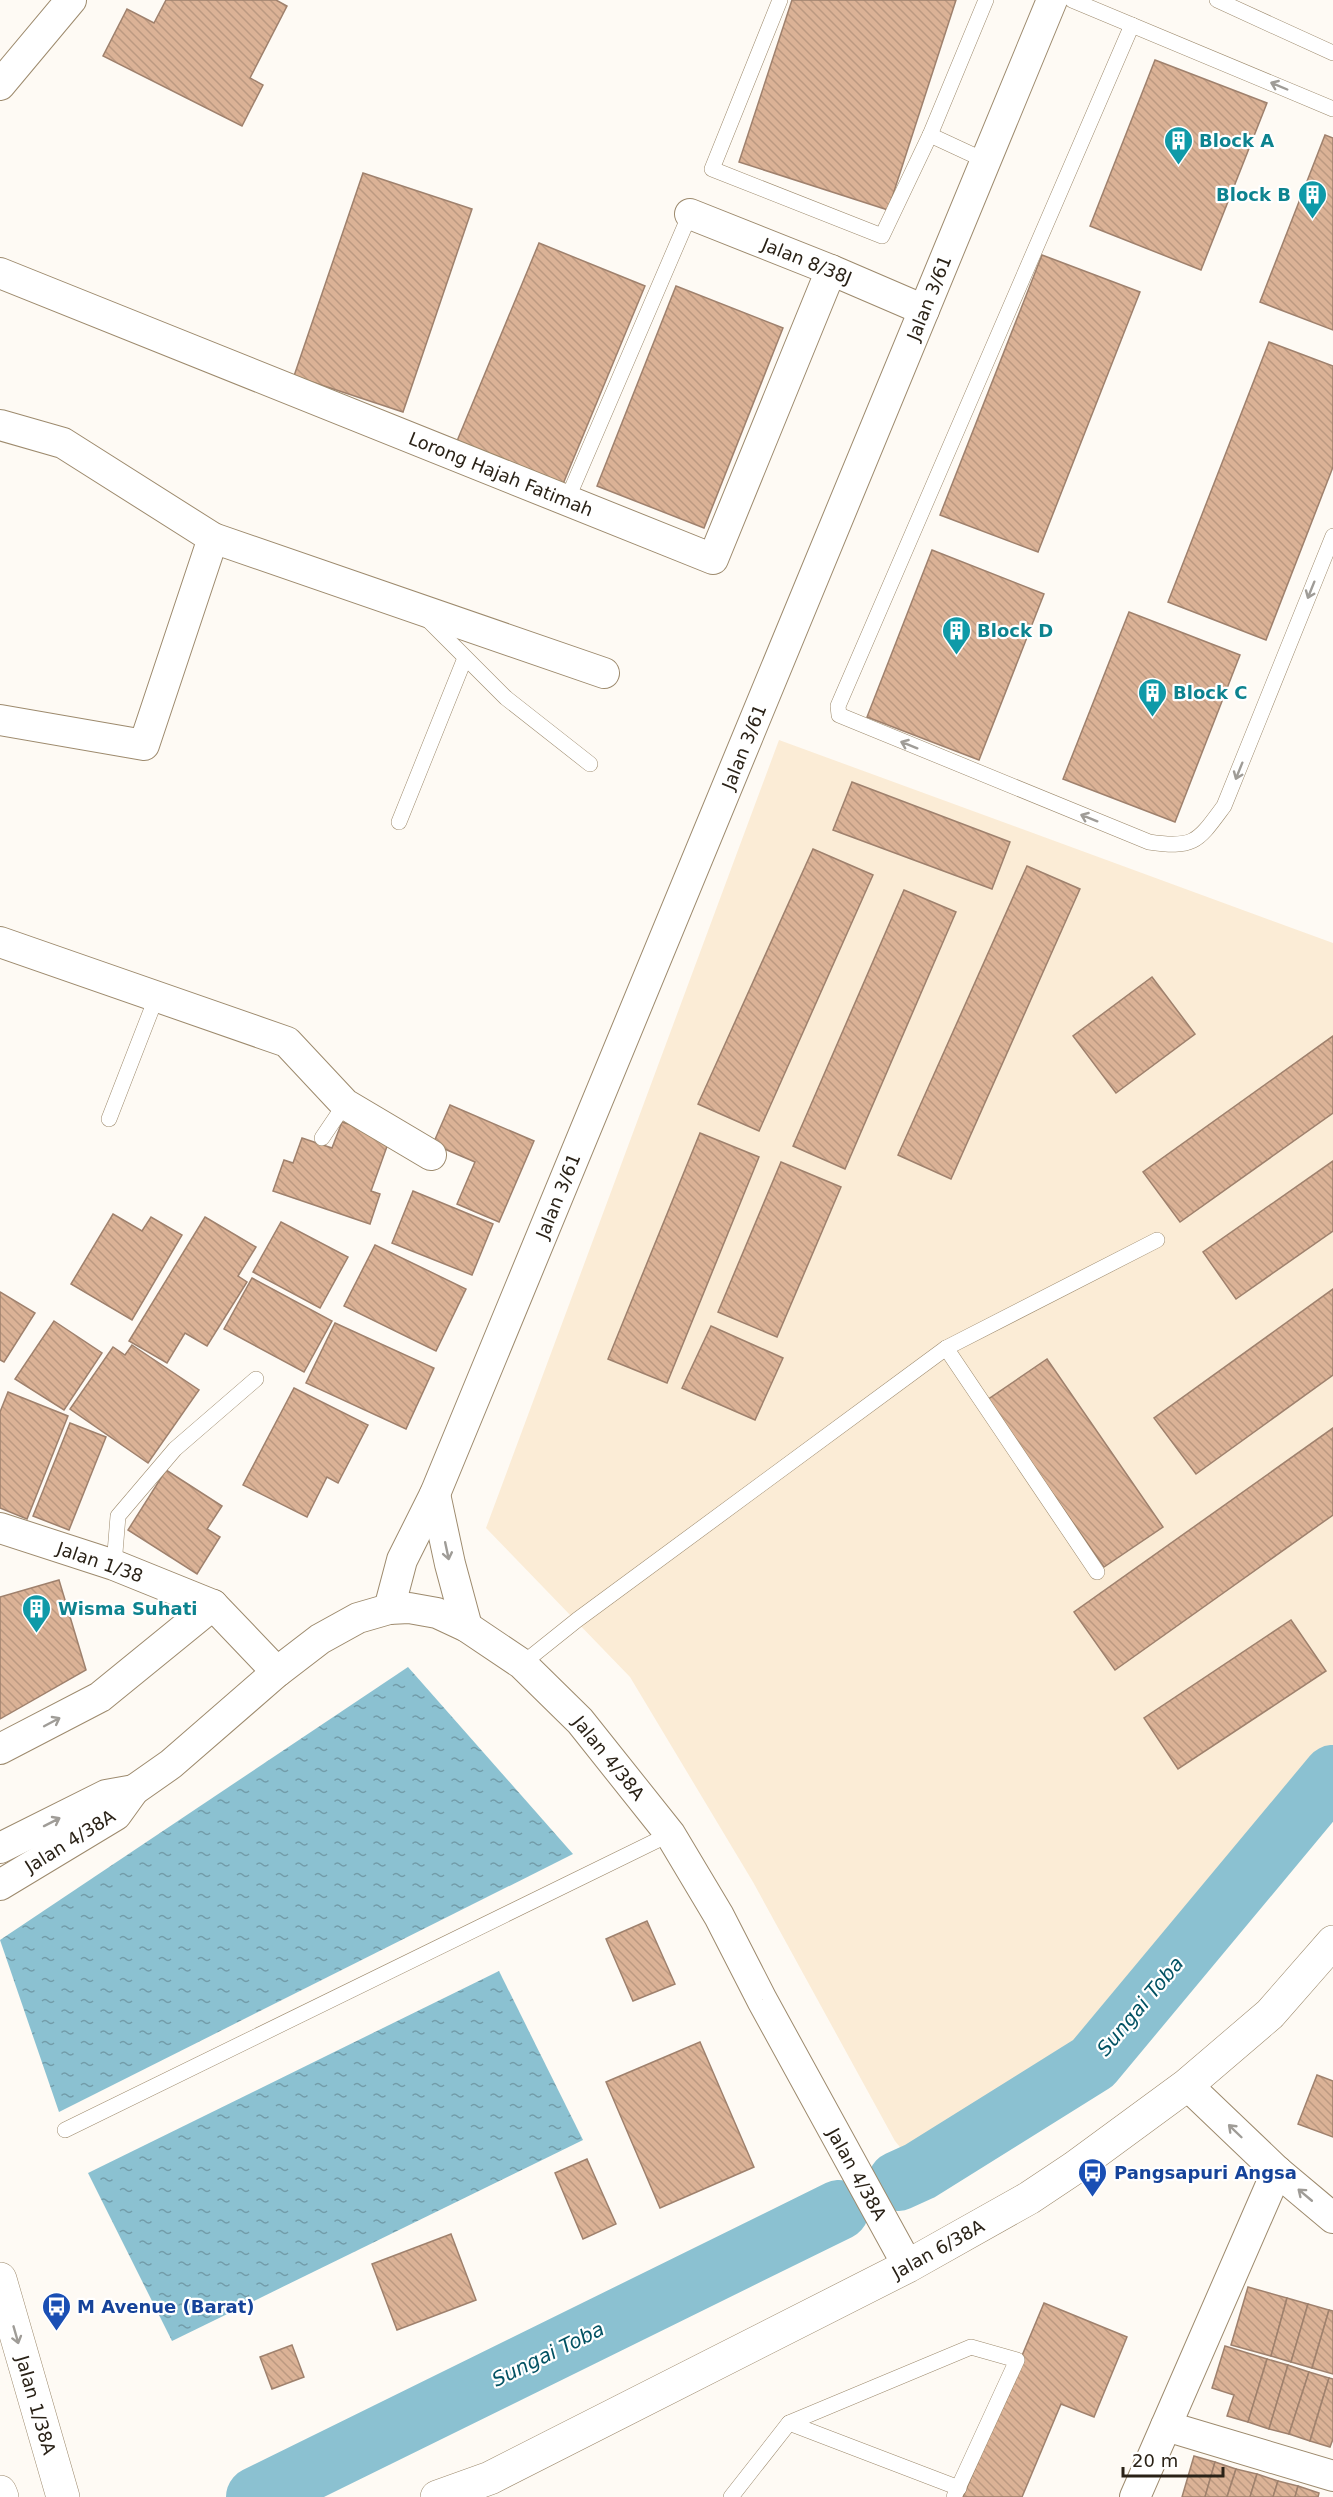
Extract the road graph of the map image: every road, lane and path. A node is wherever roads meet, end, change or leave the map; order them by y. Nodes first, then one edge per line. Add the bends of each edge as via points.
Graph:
1 (71, 0) edge
2 (780, 0) edge
3 (986, 0) edge
4 (1052, 0) edge
5 (1072, 0) edge
6 (1216, 0) edge
7 (1132, 25) junction
8 (1333, 53) edge
9 (0, 85) edge
10 (1333, 109) edge
11 (930, 135) junction
12 (986, 161) junction
13 (690, 214) joint
14 (831, 270) junction
15 (0, 273) edge
16 (924, 310) junction
17 (0, 424) edge
18 (567, 500) junction
19 (1333, 536) edge
20 (213, 538) junction
21 (417, 608) junction
22 (465, 658) junction
23 (604, 673) dead end
24 (0, 720) edge
25 (590, 764) dead end
26 (399, 822) dead end
27 (0, 942) edge
28 (156, 998) junction
29 (345, 1104) junction
30 (109, 1119) dead end
31 (322, 1138) dead end
32 (431, 1155) dead end
33 (1157, 1240) dead end
34 (945, 1348) junction
35 (256, 1378) dead end
36 (435, 1494) junction
37 (0, 1528) edge
38 (114, 1565) junction
39 (1097, 1572) dead end
40 (213, 1605) junction
41 (389, 1609) junction
42 (467, 1627) junction
43 (522, 1665) junction
44 (277, 1672) junction
45 (0, 1749) edge
46 (134, 1790) junction
47 (670, 1833) junction
48 (0, 1848) edge
49 (0, 1885) edge
50 (1333, 1942) edge
51 (1187, 2085) junction
52 (65, 2130) dead end
53 (1277, 2171) junction
54 (1333, 2218) edge
55 (908, 2266) junction
56 (0, 2279) edge
57 (789, 2422) junction
58 (1166, 2426) junction
59 (1333, 2476) edge
60 (0, 2492) edge
61 (467, 2492) edge
62 (957, 2492) edge
63 (63, 2495) edge
64 (2, 2497) edge
65 (732, 2497) edge
66 (1135, 2497) edge

1 - 9 street
2 - 11 lane via 712,169 882,236
3 - 11 lane
4 - 12 street, Jalan 3/61
5 - 7 lane
6 - 8 lane
10 -> 7 lane
19 -> 7 lane via 1224,806 1201,837 1176,846 1149,842 839,714 838,706
11 - 12 lane
12 - 16 street, Jalan 3/61
13 - 14 street, Jalan 8/38J
13 - 18 lane
14 - 16 street, Jalan 8/38J
14 - 18 street, Lorong Hajah Fatimah via 713,559
15 - 18 street, Lorong Hajah Fatimah
16 - 36 street, Jalan 3/61
17 - 20 street via 63,443
20 - 21 street
20 - 24 street via 144,745
21 - 22 lane
21 - 23 street
22 - 25 lane via 506,698
22 - 26 lane
27 - 28 street
28 - 29 street via 287,1042
28 - 30 lane
29 - 31 lane
29 - 32 street
33 - 34 lane
34 - 39 lane
34 - 43 lane via 577,1620
35 - 38 lane via 175,1449 118,1516
36 - 41 street, Jalan 3/61 via 402,1560
36 -> 42 street
37 - 38 street, Jalan 1/38
38 - 40 street, Jalan 1/38
40 - 44 street, Jalan 1/38
45 -> 40 street via 100,1697
41 - 42 street, Jalan 4/38A via 437,1613
41 - 44 street, Jalan 4/38A via 358,1618 320,1639
42 - 43 street, Jalan 4/38A
43 - 47 street, Jalan 4/38A via 580,1721
44 - 46 street, Jalan 4/38A via 171,1764
48 -> 46 street, Jalan 4/38A via 106,1795
46 - 49 street, Jalan 4/38A via 116,1815
47 - 52 lane
47 - 55 street, Jalan 4/38A
50 - 51 street, Jalan 6/38A via 1270,2014
53 -> 51 street
51 - 55 street, Jalan 6/38A via 1038,2192
54 -> 53 street
53 - 58 street
55 - 61 street, Jalan 6/38A
56 -> 63 street, Jalan 1/38A
57 - 62 lane
57 - 62 lane via 970,2347 1017,2360
57 - 65 lane
58 - 59 street
58 - 66 street
60 - 64 street

